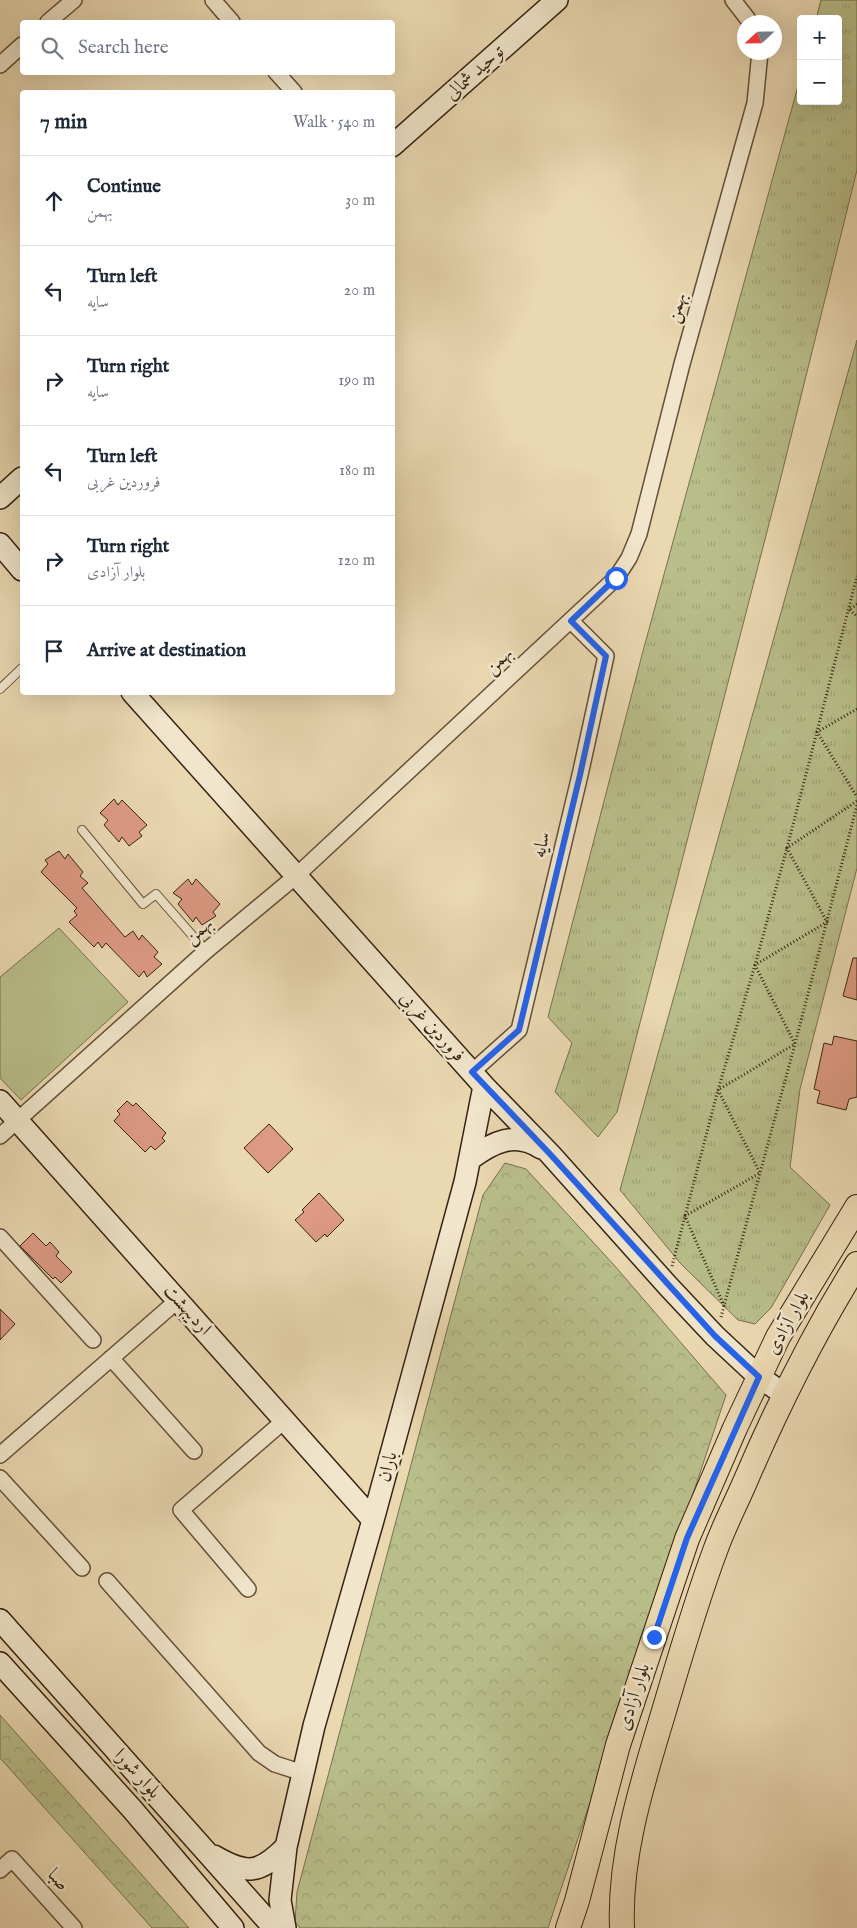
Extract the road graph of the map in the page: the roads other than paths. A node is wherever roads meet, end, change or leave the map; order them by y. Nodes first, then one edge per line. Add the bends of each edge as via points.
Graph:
1 (74, 0) edge
2 (213, 0) edge
3 (557, 0) edge
4 (733, 0) edge
5 (745, 15) edge
6 (50, 20) edge
7 (230, 20) edge
8 (20, 47) edge
9 (759, 60) edge
10 (0, 65) edge
11 (279, 75) edge
12 (292, 90) edge
13 (395, 143) edge
14 (20, 480) edge
15 (0, 498) edge
16 (0, 544) edge
17 (20, 568) edge
18 (571, 621) junction
19 (20, 670) edge
20 (0, 689) edge
21 (135, 695) edge
22 (82, 830) dead end
23 (296, 876) junction
24 (206, 951) junction
25 (478, 1079) junction
26 (0, 1101) edge
27 (18, 1120) junction
28 (0, 1136) edge
29 (550, 1154) junction
30 (470, 1159) junction
31 (857, 1207) edge
32 (0, 1238) edge
33 (854, 1271) edge
34 (178, 1300) junction
35 (92, 1340) dead end
36 (112, 1358) junction
37 (797, 1371) junction
38 (759, 1377) junction
39 (780, 1402) junction
40 (285, 1420) junction
41 (194, 1451) dead end
42 (0, 1455) edge
43 (0, 1478) edge
44 (373, 1520) junction
45 (82, 1568) dead end
46 (108, 1581) dead end
47 (248, 1589) dead end
48 (0, 1620) edge
49 (0, 1663) edge
50 (303, 1773) junction
51 (286, 1847) junction
52 (206, 1852) junction
53 (0, 1870) edge
54 (74, 1928) edge
55 (232, 1928) edge
56 (274, 1928) edge
57 (285, 1928) edge
58 (568, 1928) edge
59 (622, 1928) edge

1 - 6 street
2 - 7 street
3 - 13 street, توحید شمالی
4 - 5 street
8 - 10 street
9 - 18 street, بهمن via 755,103 682,364 639,534 616,578
11 - 12 street
14 - 15 street
16 - 17 street
18 - 23 street, بهمن
18 - 25 street, سایه via 606,656 519,1030
19 - 20 lane
21 - 23 street, فروردین غربی
22 - 24 lane via 143,904 156,894
23 - 24 street, بهمن
23 - 25 street, فروردین غربی
24 - 27 street, بهمن
25 - 29 street, فروردین غربی
25 - 30 street, باران
26 - 27 street, اردیبهشت
27 - 28 street, بهمن
27 - 34 street, اردیبهشت
29 - 30 street via 524,1139 504,1141
29 - 38 street, فروردین غربی via 668,1286
30 - 44 street, باران
31 - 38 main road, بلوار آزادی via 778,1337
32 - 35 street
33 - 37 main road, بلوار آزادی
34 - 36 street
34 - 40 street, اردیبهشت
36 - 41 street
36 - 42 street
37 - 38 main road via 785,1373 775,1368
37 - 39 main road, بلوار آزادی
38 - 39 main road via 761,1397 770,1402
38 - 58 main road, بلوار آزادی via 687,1538 618,1745
39 - 59 main road, بلوار آزادی via 715,1550 684,1642 632,1827 625,1871
40 - 44 street, اردیبهشت
40 - 47 street via 180,1510
43 - 45 street
44 - 50 street, باران
46 - 50 street via 259,1753 275,1764
48 - 52 street, بلوار شورا
49 - 55 street, بلوار شورا via 132,1809
50 - 51 street, باران
51 - 52 street via 267,1864 248,1869 235,1868
51 - 57 street, باران via 280,1900
52 - 56 street, بلوار شورا
53 - 54 street, صبا via 12,1859

